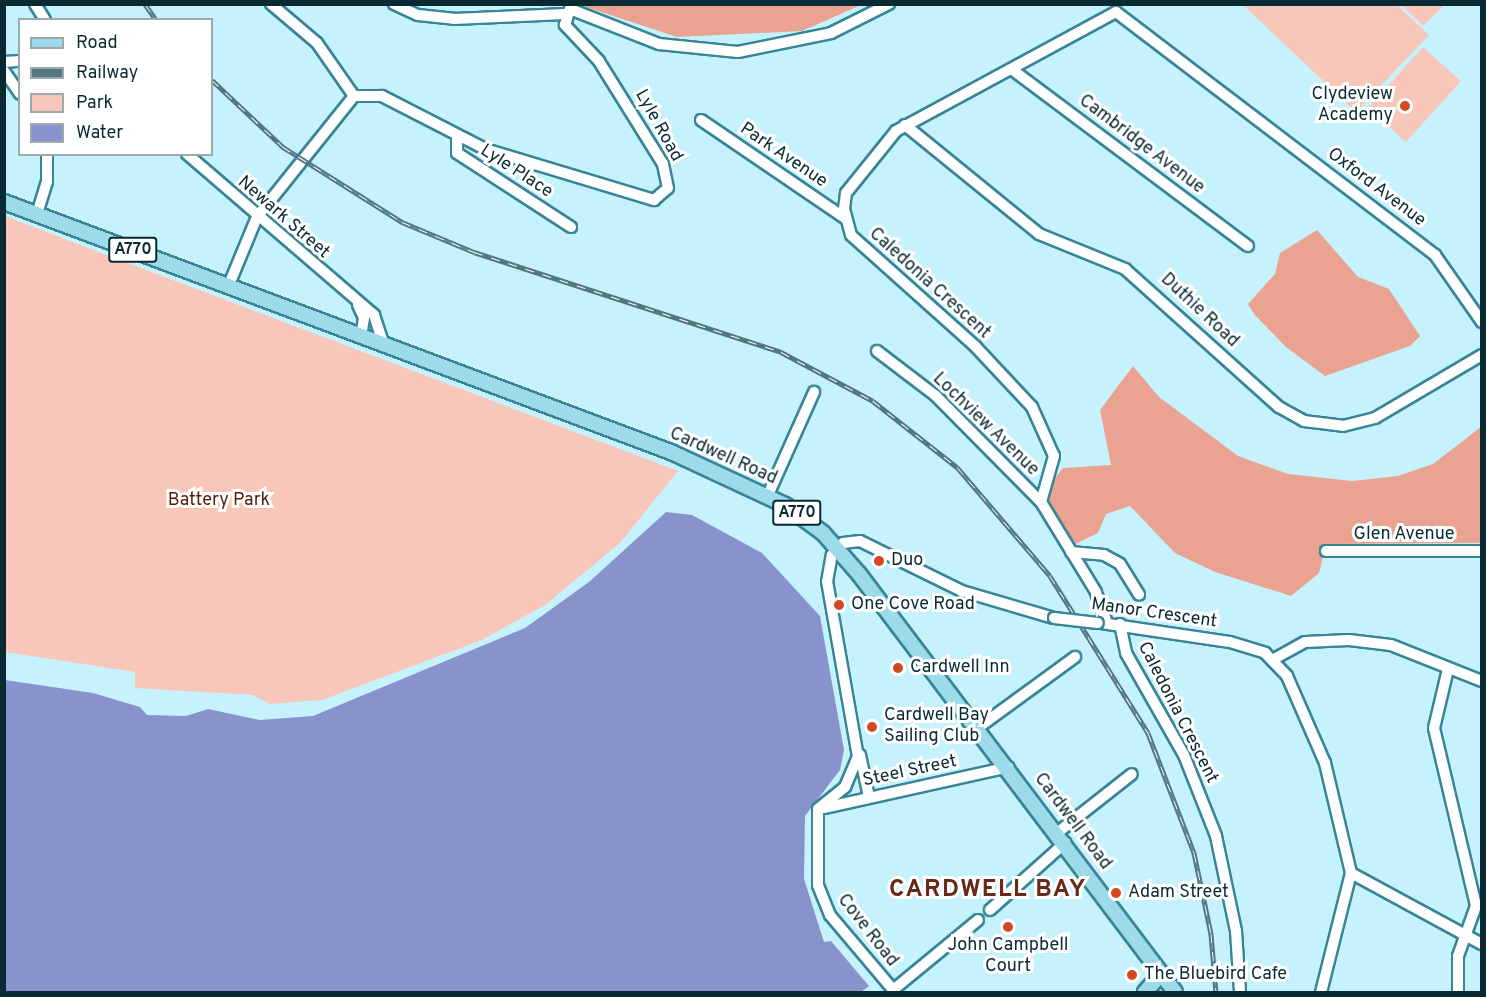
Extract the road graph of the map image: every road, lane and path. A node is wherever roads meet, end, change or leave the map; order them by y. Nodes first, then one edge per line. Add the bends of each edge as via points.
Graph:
1 (35, 4) edge
2 (271, 4) edge
3 (394, 4) edge
4 (889, 4) edge
5 (566, 14) junction
6 (44, 18) edge
7 (4, 70) edge
8 (1014, 71) junction
9 (18, 91) edge
10 (354, 96) junction
11 (701, 120) dead end
12 (905, 125) junction
13 (457, 138) junction
14 (47, 156) edge
15 (189, 156) edge
16 (4, 202) edge
17 (37, 214) junction
18 (257, 217) junction
19 (846, 219) junction
20 (571, 226) dead end
21 (1248, 246) dead end
22 (228, 287) junction
23 (358, 305) junction
24 (1482, 322) edge
25 (361, 337) junction
26 (384, 346) junction
27 (877, 351) dead end
28 (1482, 355) edge
29 (814, 393) dead end
30 (768, 495) junction
31 (1041, 502) junction
32 (837, 548) junction
33 (1326, 551) dead end
34 (1482, 551) edge
35 (1071, 552) junction
36 (1139, 594) dead end
37 (1103, 623) junction
38 (1119, 624) junction
39 (1075, 657) dead end
40 (1274, 659) junction
41 (1448, 669) junction
42 (1482, 681) edge
43 (979, 727) junction
44 (858, 748) junction
45 (1009, 767) junction
46 (1132, 774) dead end
47 (869, 797) junction
48 (818, 809) junction
49 (1061, 838) junction
50 (1351, 873) junction
51 (990, 910) dead end
52 (978, 920) dead end
53 (1464, 937) junction
54 (1482, 944) edge
55 (1162, 973) junction
56 (894, 991) edge
57 (1145, 993) edge
58 (1175, 993) edge
59 (1240, 993) edge
60 (1321, 993) edge
61 (1458, 993) edge

1 - 6 street
2 - 10 street via 317,43
3 - 5 street via 418,15 454,19
4 - 5 street via 831,33 738,52 659,44 580,9
5 - 13 street, Lyle Road via 565,25 599,61 663,165 669,181 665,194 647,199
7 - 9 street
8 - 12 street
8 - 21 street, Cambridge Avenue
8 - 24 street, Oxford Avenue via 1116,12 1435,255
10 - 13 street, Lyle Road via 382,96
10 - 18 street
11 - 19 street, Park Avenue
12 - 19 street via 851,184 844,200
12 - 28 street, Duthie Road via 1039,234 1125,269 1279,407 1304,421 1343,426 1375,418
13 - 20 street, Lyle Place via 457,153
14 - 17 street via 47,182
15 - 18 street, Newark Street
16 - 17 main road, A770
17 - 22 main road, A770
18 - 22 street
18 - 23 street, Newark Street
19 - 31 street, Caledonia Crescent via 861,249 975,346 1032,407 1054,456
22 - 25 main road, Cardwell Road / A770
23 - 25 street via 364,318
23 - 26 street, Newark Street via 374,315
25 - 26 main road, Cardwell Road / A770
26 - 30 main road, Cardwell Road / A770 via 699,463
27 - 31 street, Lochview Avenue via 936,396
29 - 30 street
30 - 32 main road, Cardwell Road / A770
31 - 35 street
32 - 37 street, Manor Crescent, bridge via 860,541 962,591 1054,618
32 - 43 main road, Cardwell Road / A770
32 - 44 street via 827,582
33 - 34 street, Glen Avenue
35 - 36 street via 1104,555 1119,564
35 - 37 street
37 - 38 street, Manor Crescent
38 - 40 street, Manor Crescent via 1202,635
38 - 59 street, Caledonia Crescent via 1126,653 1184,755 1216,836 1236,931
39 - 43 street
40 - 41 street via 1305,642 1349,640 1391,645
40 - 50 street via 1298,697 1325,764
41 - 42 street
41 - 53 street via 1434,728 1476,906
43 - 45 main road, Cardwell Road / A770
44 - 47 street
44 - 48 street via 846,786
45 - 47 street, Steel Street
45 - 49 main road, Cardwell Road / A770
46 - 49 street
47 - 48 street, Steel Street
48 - 56 street, Cove Road via 817,872 824,906
49 - 51 street
49 - 55 main road, Cardwell Road / A770
50 - 53 street
50 - 60 street
52 - 56 street
53 - 54 street
53 - 61 street
55 - 57 main road
55 - 58 main road, Cardwell Road / A770

